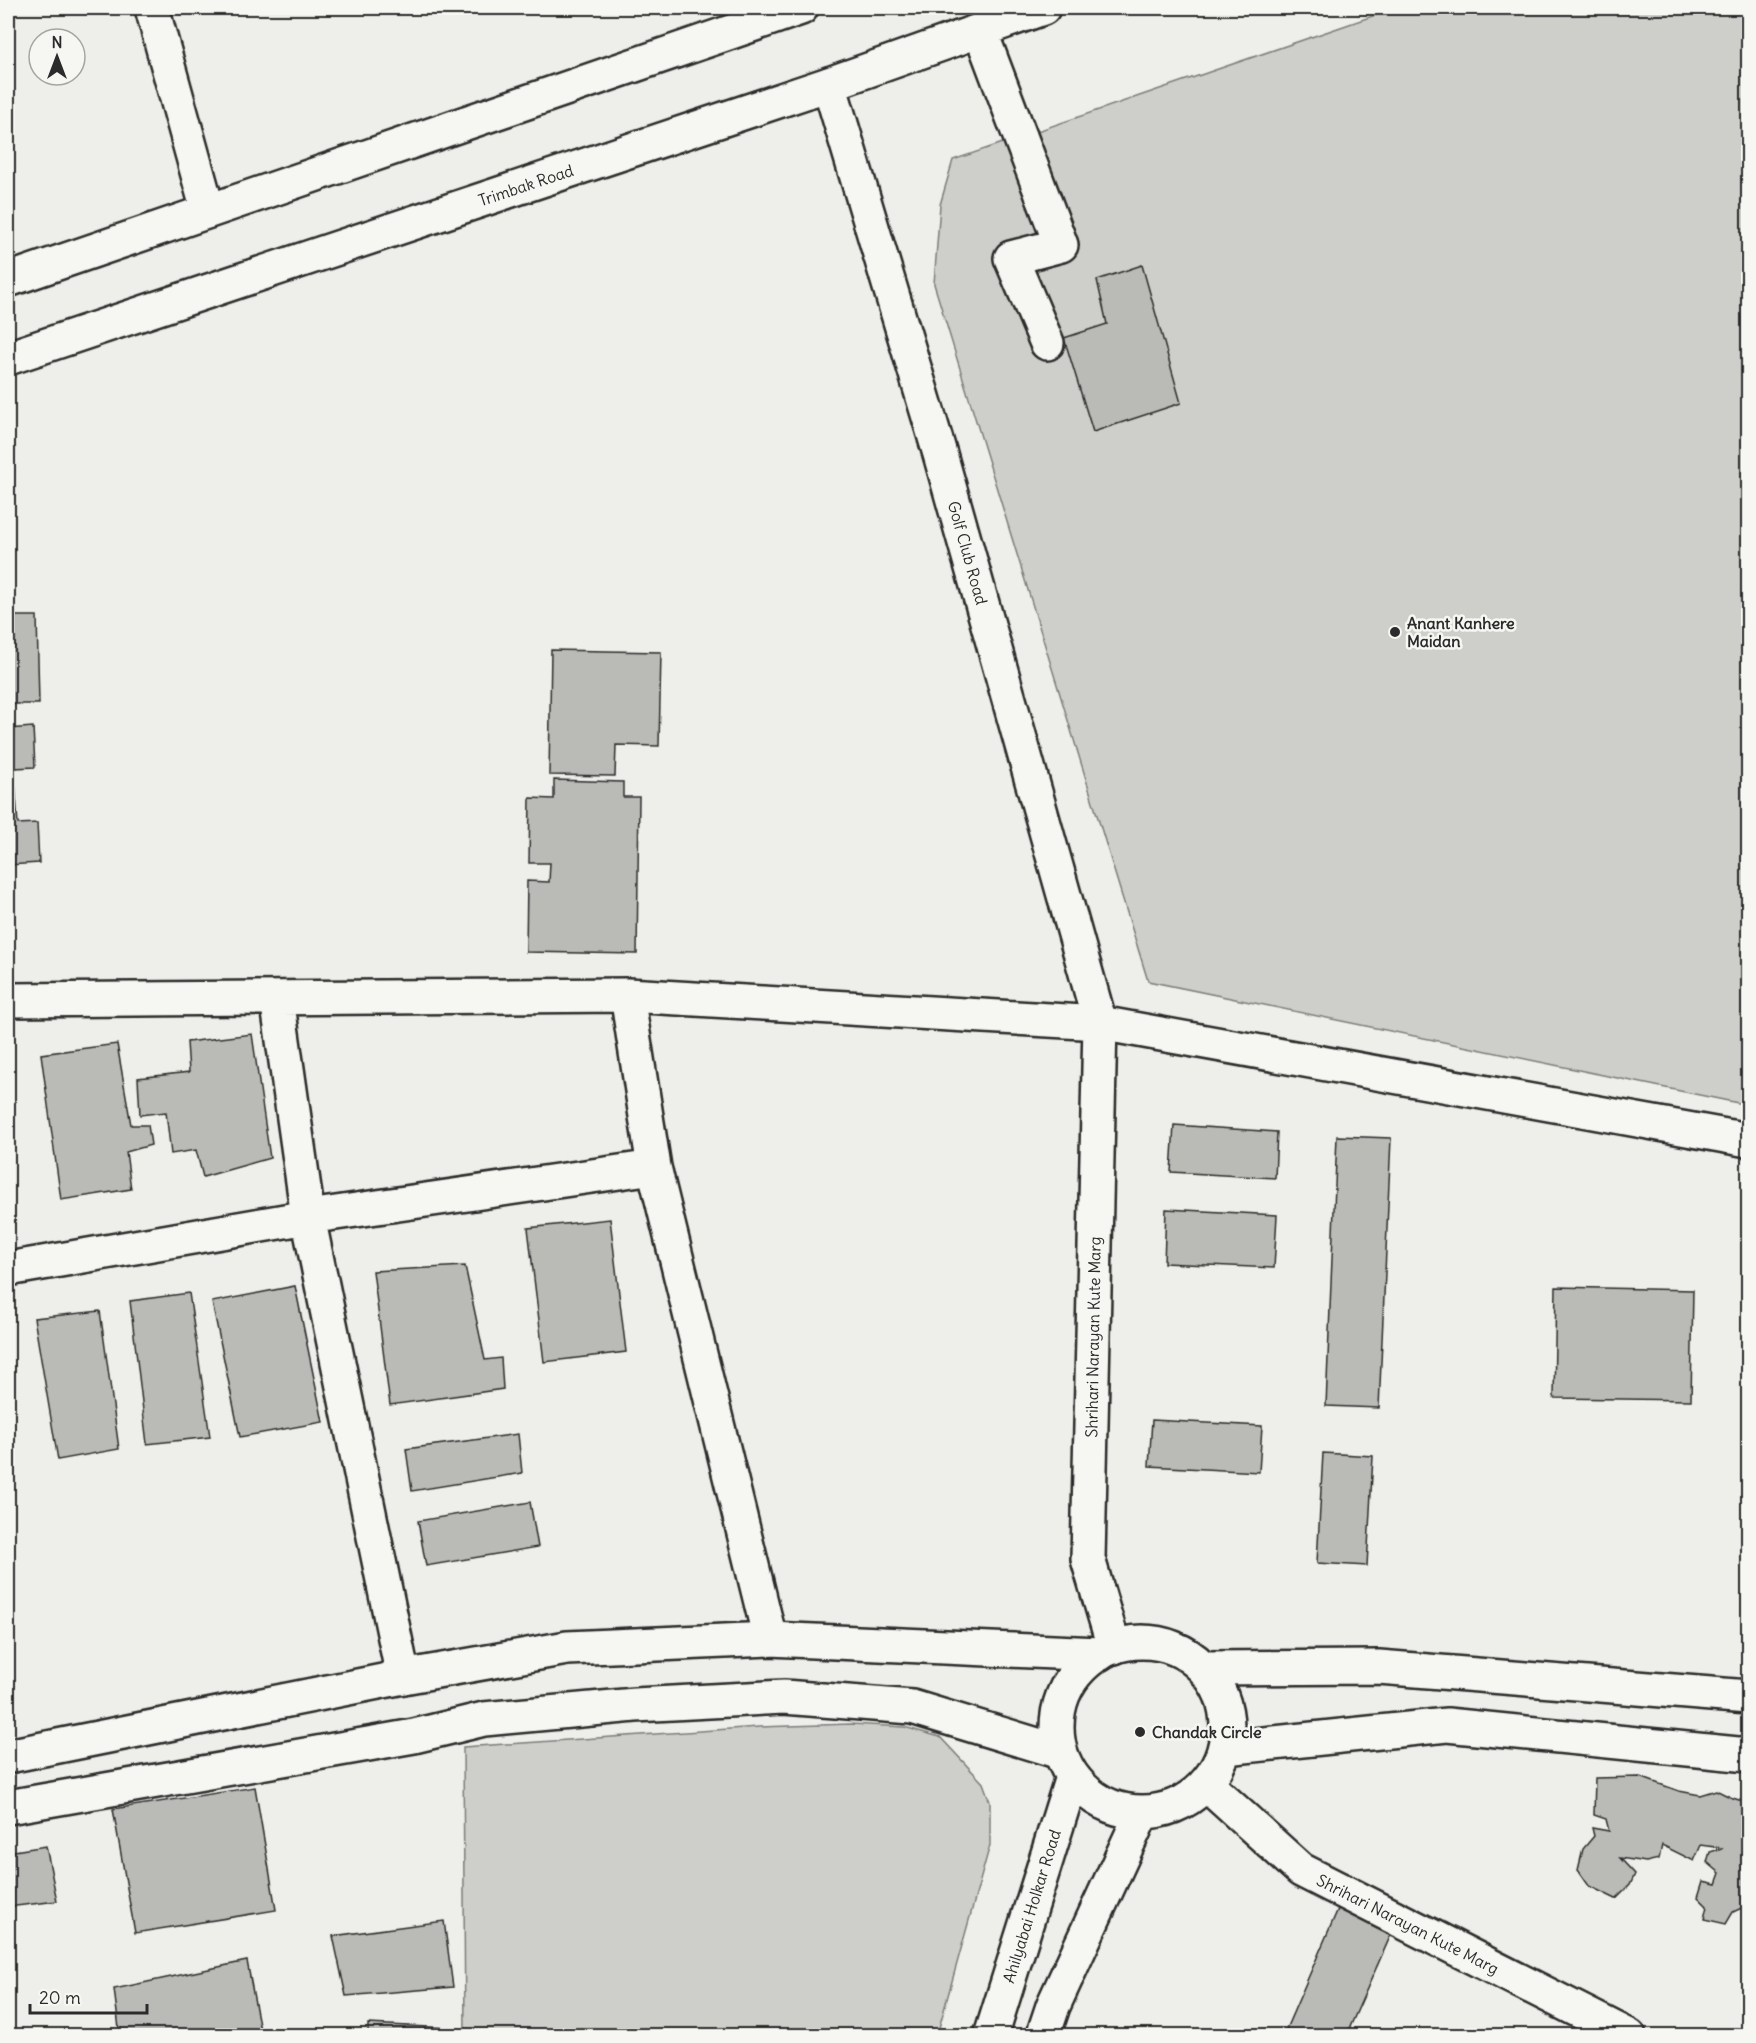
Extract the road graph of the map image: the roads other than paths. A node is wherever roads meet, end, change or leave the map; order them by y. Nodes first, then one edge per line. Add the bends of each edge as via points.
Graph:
1 (152, 8) edge
2 (801, 8) edge
3 (1042, 8) edge
4 (980, 30) junction
5 (829, 84) junction
6 (208, 211) junction
7 (8, 280) edge
8 (1047, 343) dead end
9 (8, 358) edge
10 (627, 995) junction
11 (277, 998) junction
12 (8, 1000) edge
13 (1100, 1023) junction
14 (1749, 1140) edge
15 (654, 1167) junction
16 (308, 1217) junction
17 (8, 1269) edge
18 (770, 1639) junction
19 (1107, 1650) junction
20 (1204, 1668) junction
21 (403, 1677) junction
22 (1749, 1697) edge
23 (1225, 1748) junction
24 (1749, 1755) edge
25 (8, 1756) edge
26 (1066, 1764) junction
27 (1206, 1784) junction
28 (8, 1807) edge
29 (1142, 1813) junction
30 (991, 2036) edge
31 (1043, 2036) edge
32 (1629, 2036) edge

1 - 6 main road
2 - 6 main road
3 - 4 main road, Trimbak Road
4 - 5 main road, Trimbak Road
4 - 8 main road via 1061,245 1011,258
5 - 9 main road, Trimbak Road
5 - 13 main road, Golf Club Road via 940,454
6 - 7 main road
10 - 11 main road
10 - 13 main road
10 - 15 main road
11 - 12 main road
11 - 16 main road
13 - 14 main road
13 - 19 main road, Shrihari Narayan Kute Marg via 1088,1559
15 - 16 main road
15 - 18 main road
16 - 17 main road
16 - 21 main road
18 - 19 main road
18 - 21 main road via 567,1648
19 - 20 main road via 1138,1642 1162,1645 1184,1653
19 - 26 main road via 1077,1671 1063,1696 1056,1723
20 - 22 main road via 1379,1667
20 - 23 main road via 1220,1691 1228,1719
21 - 25 main road
23 - 24 main road via 1448,1725
23 - 27 main road
26 - 28 main road via 912,1707 784,1697 484,1719 414,1736
26 - 29 main road via 1093,1797 1119,1809
26 - 30 main road, Ahilyabai Holkar Road
27 - 29 main road via 1192,1797
27 - 32 main road, Shrihari Narayan Kute Marg via 1301,1870
29 - 31 main road via 1053,2006

